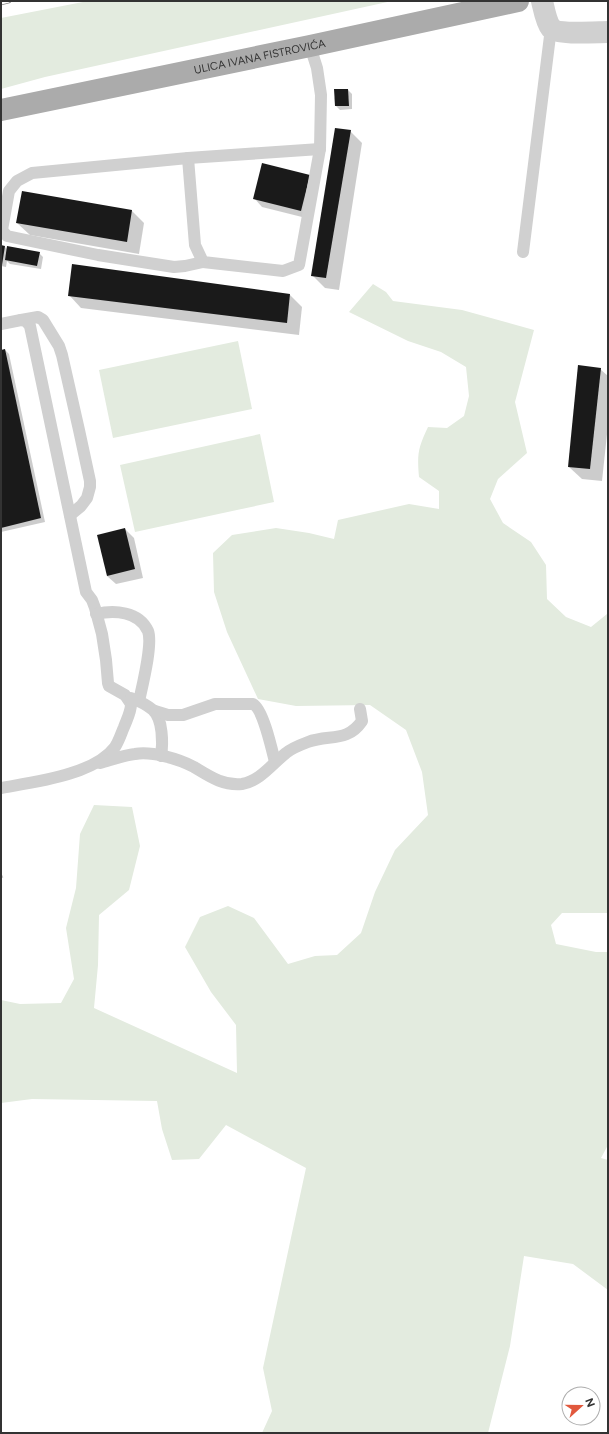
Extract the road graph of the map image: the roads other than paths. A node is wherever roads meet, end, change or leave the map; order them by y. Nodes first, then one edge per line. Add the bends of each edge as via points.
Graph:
1 (518, 1) edge
2 (542, 1) edge
3 (551, 28) junction
4 (608, 32) edge
5 (310, 46) junction
6 (1, 110) edge
7 (320, 149) junction
8 (188, 158) junction
9 (523, 252) dead end
10 (203, 262) junction
11 (21, 320) junction
12 (1, 324) edge
13 (70, 515) junction
14 (96, 614) junction
15 (125, 695) junction
16 (139, 701) junction
17 (360, 709) dead end
18 (155, 711) junction
19 (161, 756) junction
20 (275, 762) junction
21 (91, 766) junction
22 (1, 788) edge

1 - 5 main road, ULICA IVANA FISTROVIĆA
2 - 3 street
3 - 4 street via 564,32
3 - 9 lane
5 - 6 main road, ULICA IVANA FISTROVIĆA
5 - 7 lane via 317,68 321,95
7 - 8 lane
7 - 10 lane via 298,265 283,271
8 - 10 lane via 195,245
8 - 10 lane via 32,173 17,181 9,191 2,230 7,236 139,262 174,267
11 - 12 lane
11 - 13 lane via 30,326
11 - 13 lane via 38,317 43,320 59,346 64,363 90,487 87,498
13 - 14 lane via 86,592 92,600
14 - 15 lane via 102,634 109,686
14 - 16 lane via 129,614 148,632 149,646
15 - 16 lane
15 - 21 lane via 130,700 131,708 118,741 108,754
16 - 18 lane
17 - 20 lane via 362,721 353,731 341,737 306,743 287,752
18 - 19 lane via 163,743
18 - 20 lane via 168,715 183,715 215,704 256,705
19 - 20 lane via 178,760 221,782 236,784 257,778
19 - 21 lane via 137,753
21 - 22 lane

